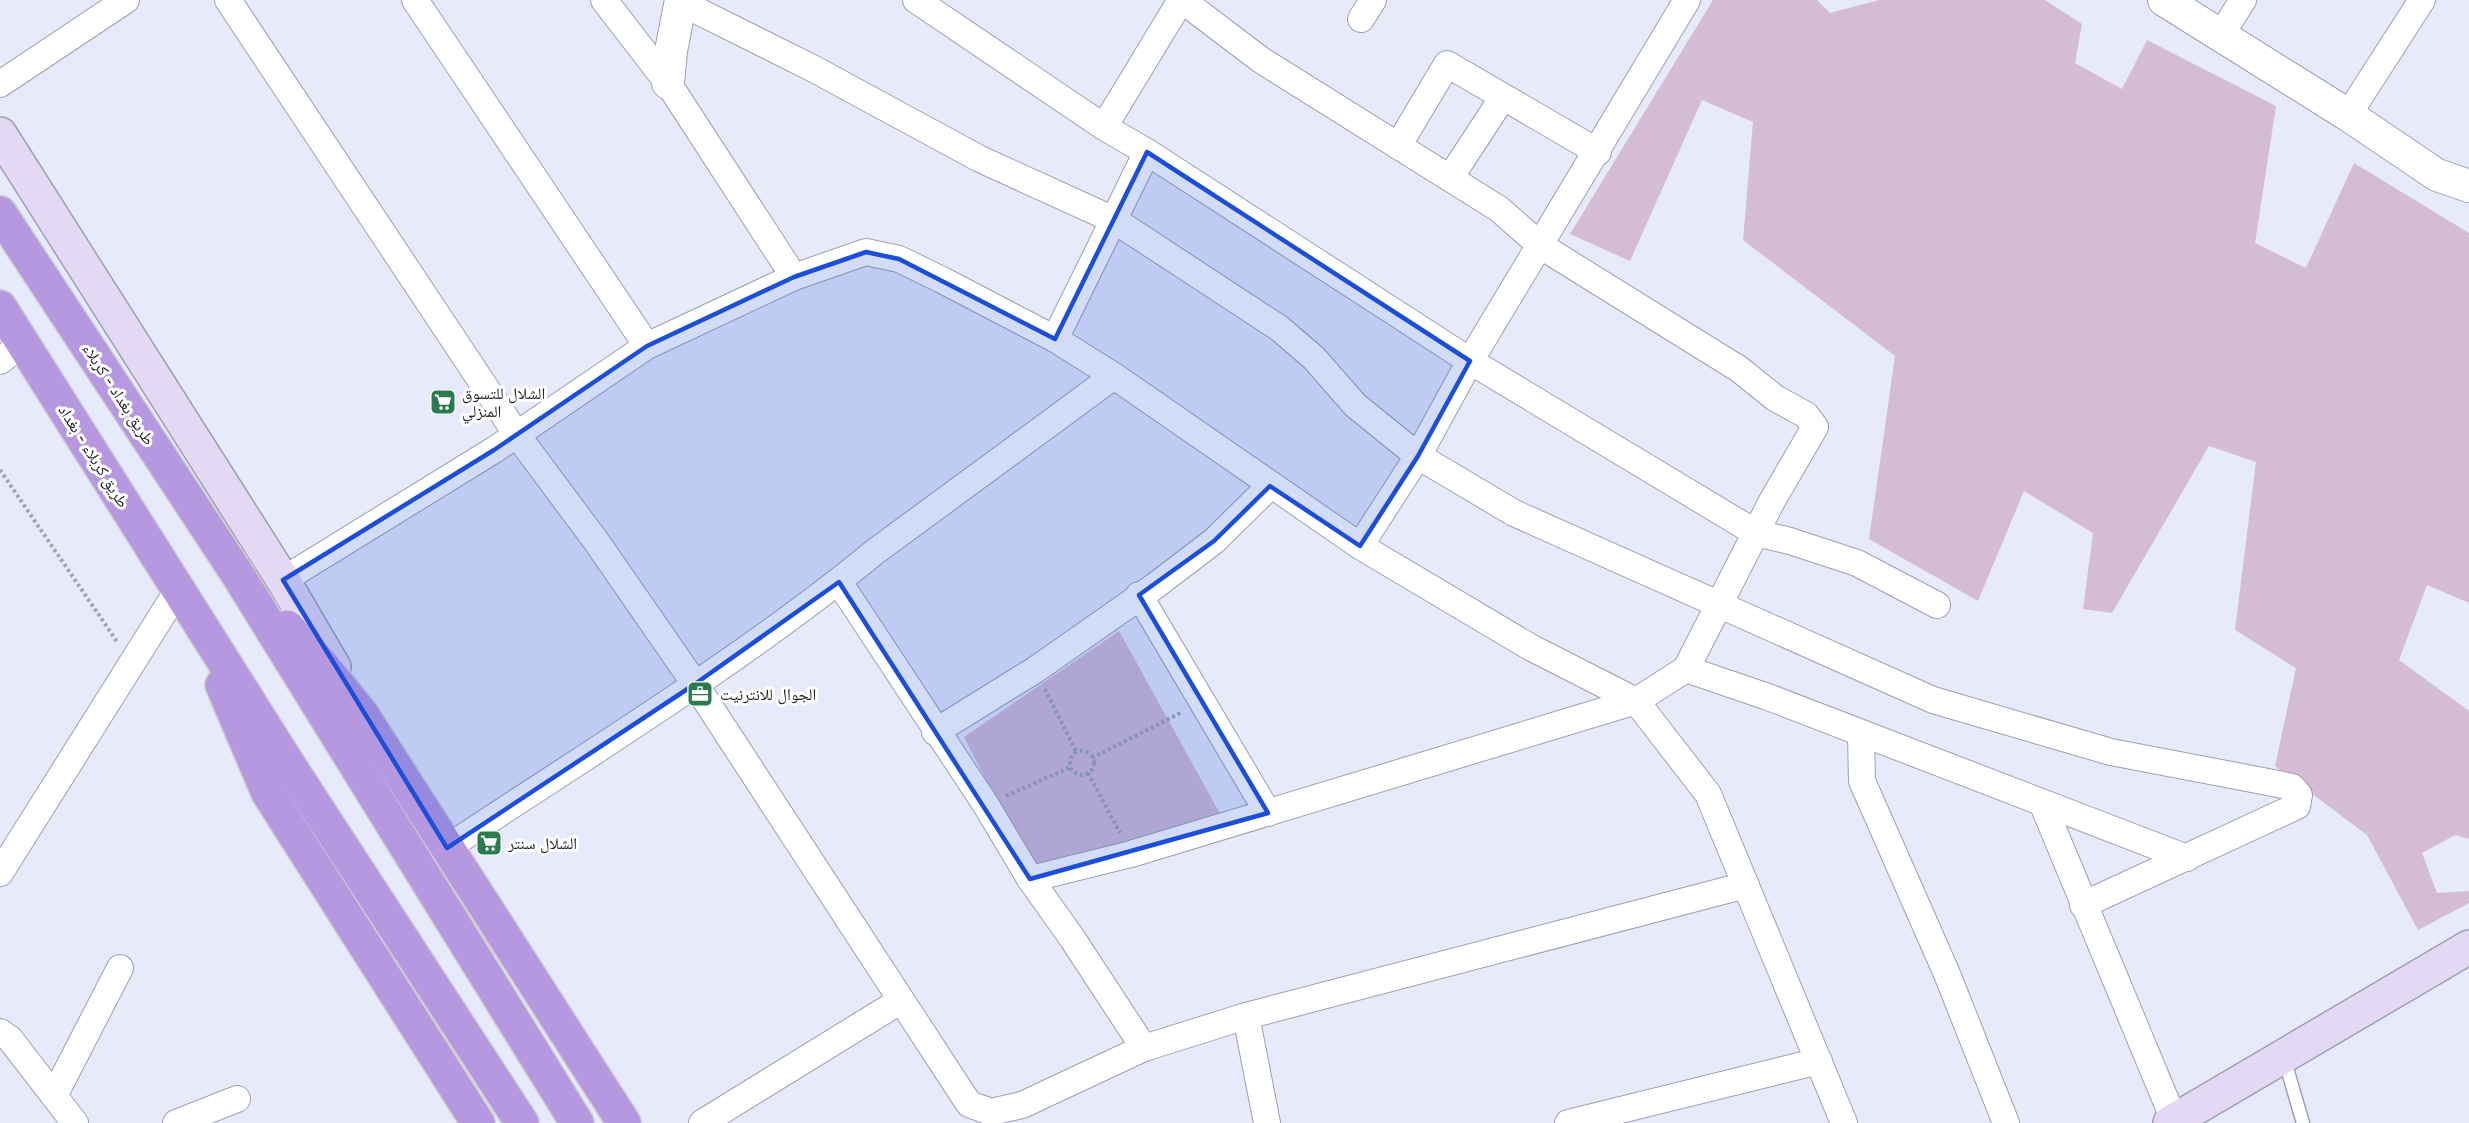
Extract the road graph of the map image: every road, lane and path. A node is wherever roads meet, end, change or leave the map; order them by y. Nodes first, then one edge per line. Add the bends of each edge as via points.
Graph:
1 (126, 0) edge
2 (228, 0) edge
3 (415, 0) edge
4 (604, 0) edge
5 (916, 0) edge
6 (1182, 0) edge
7 (1688, 0) edge
8 (2164, 0) edge
9 (2243, 0) edge
10 (2422, 0) edge
11 (680, 1) edge
12 (2220, 36) junction
13 (668, 83) junction
14 (0, 84) edge
15 (1503, 97) junction
16 (2348, 115) junction
17 (1104, 127) junction
18 (0, 134) edge
19 (1398, 146) junction
20 (1147, 152) junction
21 (1598, 152) junction
22 (1450, 178) junction
23 (2469, 186) edge
24 (0, 213) edge
25 (1114, 220) junction
26 (1541, 246) junction
27 (33, 264) junction
28 (794, 277) junction
29 (0, 293) edge
30 (0, 307) edge
31 (1055, 339) junction
32 (86, 345) junction
33 (646, 346) junction
34 (20, 356) edge
35 (1470, 361) junction
36 (1114, 376) junction
37 (517, 435) junction
38 (1418, 456) junction
39 (0, 470) edge
40 (1270, 486) junction
41 (1756, 533) junction
42 (1360, 546) junction
43 (238, 575) junction
44 (283, 580) junction
45 (838, 582) junction
46 (1139, 595) junction
47 (184, 598) junction
48 (1936, 605) dead end
49 (1718, 606) junction
50 (132, 663) junction
51 (1686, 669) junction
52 (1035, 670) junction
53 (695, 684) junction
54 (1202, 701) junction
55 (1636, 701) junction
56 (360, 713) junction
57 (935, 732) junction
58 (1862, 735) junction
59 (1077, 753) junction
60 (1092, 758) junction
61 (1071, 767) junction
62 (1088, 773) junction
63 (986, 805) junction
64 (2043, 805) junction
65 (1268, 813) junction
66 (447, 848) junction
67 (1131, 855) junction
68 (2187, 858) junction
69 (0, 873) edge
70 (1030, 879) junction
71 (1746, 885) junction
72 (2083, 905) junction
73 (2469, 947) edge
74 (120, 968) dead end
75 (900, 1001) junction
76 (1246, 1016) junction
77 (0, 1032) edge
78 (1144, 1048) junction
79 (2283, 1056) junction
80 (1819, 1061) junction
81 (54, 1096) junction
82 (237, 1099) dead end
83 (2172, 1122) edge
84 (75, 1123) edge
85 (176, 1123) edge
86 (478, 1123) edge
87 (522, 1123) edge
88 (577, 1123) edge
89 (624, 1123) edge
90 (702, 1123) edge
91 (1267, 1123) edge
92 (1568, 1123) edge
93 (1844, 1123) edge
94 (2006, 1123) edge
95 (2303, 1123) edge

1 - 14 street
2 - 37 street
3 - 33 street
4 - 13 street
5 - 17 street
6 - 17 street
6 - 19 street via 1261,60
7 - 21 street
8 - 12 street
9 - 12 street
10 - 16 street
11 - 13 street
11 - 25 street via 980,159
12 - 16 street
13 - 28 street
15 - 19 street via 1447,64
15 - 21 street
15 - 22 street
16 - 23 street via 2437,175
17 - 20 street
18 - 44 main road
19 - 22 street
20 - 25 street
20 - 35 street
21 - 26 street
22 - 26 street via 1499,208
24 - 27 highway, طريق بغداد - كربلاء
25 - 31 street
25 - 38 street via 1279,328 1314,358 1355,405
26 - 35 street
26 - 41 street via 1739,369 1775,398 1806,415 1815,426
27 - 29 highway via 29,278 19,288
27 - 32 highway, طريق بغداد - كربلاء
28 - 31 street via 866,252 899,259
28 - 33 street
30 - 34 highway, طريق كربلاء - بغداد
31 - 36 street
32 - 34 highway via 71,340 56,342 44,350
32 - 43 highway, طريق بغداد - كربلاء
33 - 37 street
34 - 47 highway, طريق كربلاء - بغداد
35 - 38 street
35 - 41 street
36 - 40 street
36 - 45 street
37 - 44 street
37 - 53 street
38 - 42 street
38 - 49 street via 1514,513
39 - 50 path
40 - 42 street
40 - 46 street via 1214,541
41 - 48 street via 1857,563
41 - 49 street
42 - 55 street via 1530,647
43 - 56 highway via 323,666
43 - 88 highway
44 - 56 main road
45 - 53 street
45 - 57 street
46 - 52 street
46 - 54 street
47 - 50 street
47 - 86 highway via 268,793
47 - 87 highway
49 - 51 street
49 - 68 street via 1934,700 2110,752 2273,783 2292,788 2299,795 2297,806
50 - 69 street
51 - 55 street
51 - 58 street
52 - 57 street
52 - 59 path
53 - 66 street
53 - 75 street
54 - 60 path
54 - 65 street
55 - 65 street
55 - 71 street via 1708,794
56 - 66 highway
57 - 63 street
58 - 64 street
58 - 94 street via 1862,781 1947,974
59 - 60 path via 1086,752
59 - 61 path via 1071,759
60 - 62 path via 1093,767
61 - 62 path via 1078,774
61 - 63 path
62 - 67 path
63 - 70 street
64 - 68 street
64 - 72 street
65 - 67 street
66 - 89 highway
67 - 70 street
68 - 72 street
70 - 78 street
71 - 76 street
71 - 80 street
72 - 83 street
73 - 79 main road
74 - 81 street
75 - 78 street via 969,1104 991,1112 1022,1105
75 - 90 street
76 - 78 street
76 - 91 street
77 - 81 street via 10,1039
79 - 83 main road
79 - 95 lane
80 - 92 street
80 - 93 street
81 - 84 street
82 - 85 street

